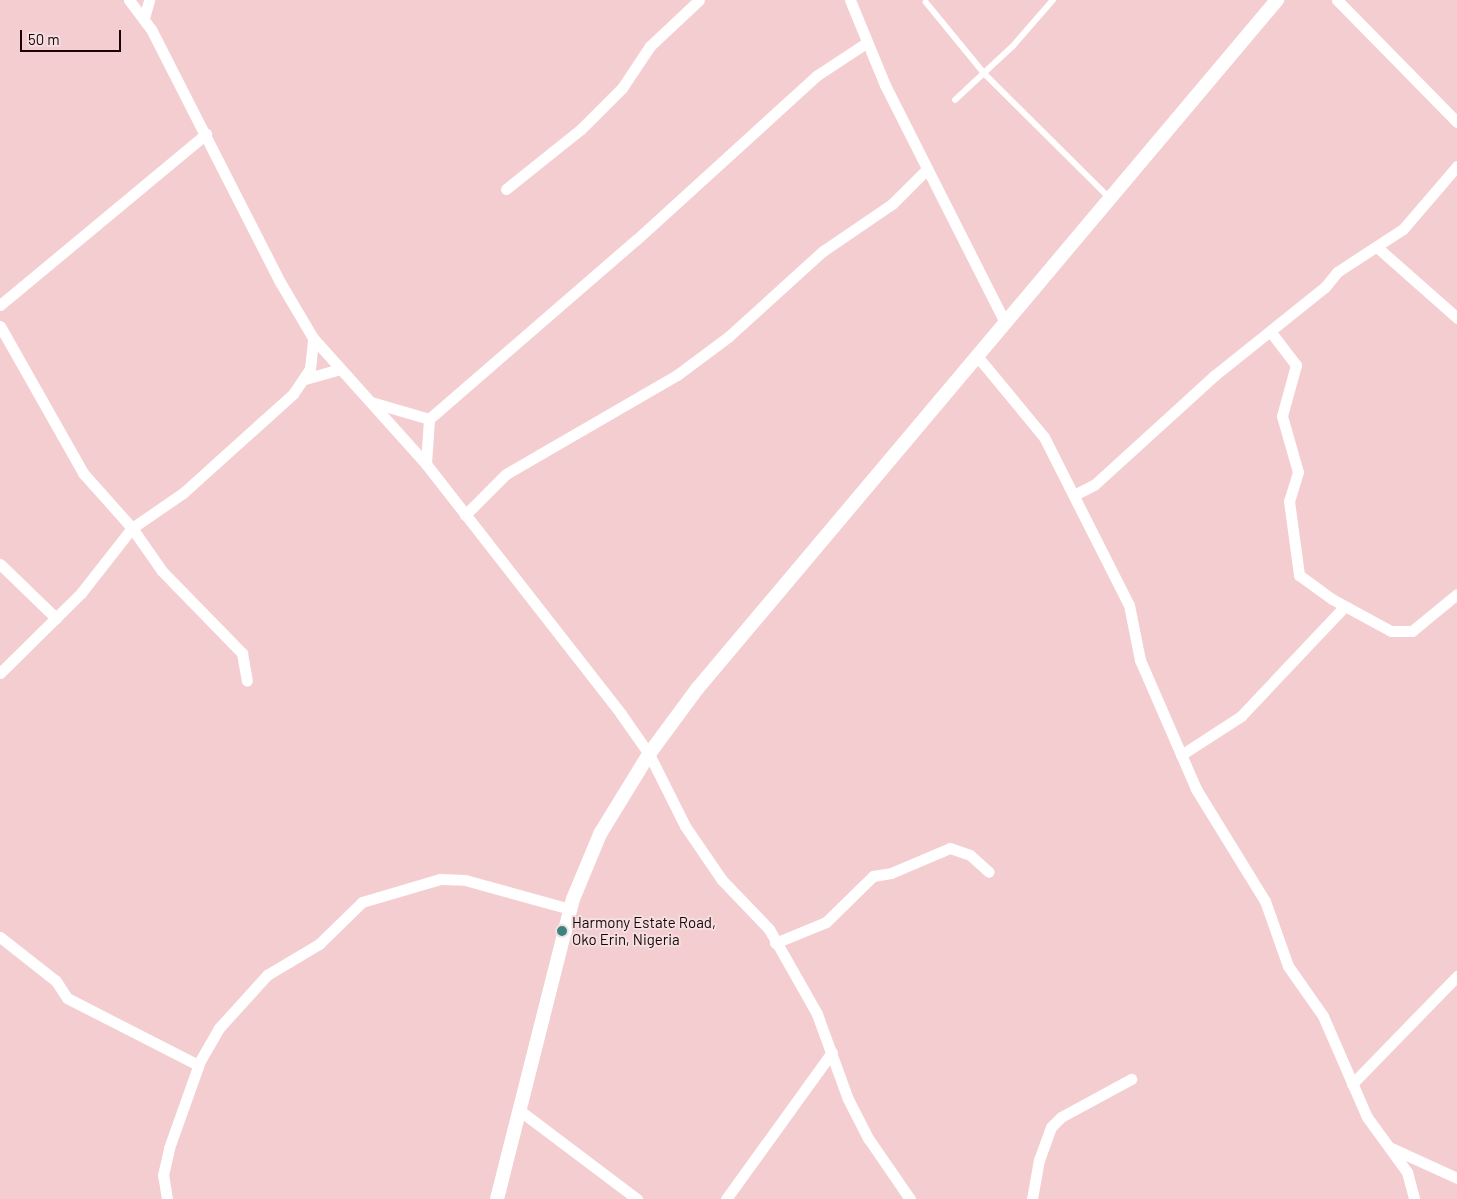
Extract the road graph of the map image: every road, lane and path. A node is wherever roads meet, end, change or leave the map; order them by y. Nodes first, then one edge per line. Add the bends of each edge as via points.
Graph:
1 (129, 0) edge
2 (149, 0) edge
3 (699, 0) edge
4 (850, 0) edge
5 (1054, 0) edge
6 (1276, 0) edge
7 (1337, 0) edge
8 (926, 2) dead end
9 (144, 18) junction
10 (866, 42) junction
11 (985, 74) junction
12 (955, 100) dead end
13 (1457, 122) edge
14 (206, 134) junction
15 (1457, 166) edge
16 (926, 170) junction
17 (506, 190) dead end
18 (1111, 199) junction
19 (1378, 248) junction
20 (1, 302) edge
21 (1457, 318) edge
22 (1005, 323) junction
23 (0, 326) edge
24 (1270, 331) junction
25 (313, 338) junction
26 (977, 356) junction
27 (339, 370) junction
28 (306, 379) junction
29 (368, 401) junction
30 (429, 419) junction
31 (426, 464) junction
32 (1074, 495) junction
33 (465, 515) junction
34 (132, 528) junction
35 (0, 564) edge
36 (1457, 594) edge
37 (1345, 606) junction
38 (56, 618) junction
39 (0, 673) edge
40 (247, 681) dead end
41 (648, 754) junction
42 (1181, 755) junction
43 (989, 872) dead end
44 (570, 910) junction
45 (0, 937) edge
46 (776, 943) junction
47 (1457, 976) edge
48 (832, 1052) junction
49 (198, 1065) junction
50 (1131, 1079) dead end
51 (1352, 1084) junction
52 (519, 1110) junction
53 (1388, 1146) junction
54 (1457, 1178) edge
55 (168, 1198) edge
56 (497, 1199) edge
57 (637, 1199) edge
58 (726, 1199) edge
59 (910, 1199) edge
60 (1032, 1199) edge
61 (1414, 1199) edge

1 - 9 street
2 - 9 street
3 - 17 street via 650,46 622,88 581,129
4 - 10 street
5 - 11 lane
6 - 18 street
7 - 13 street
8 - 11 lane
9 - 14 street
10 - 16 street
10 - 30 street via 816,76 636,240
11 - 12 lane
11 - 18 lane
14 - 20 street
14 - 25 street via 280,282
15 - 19 street via 1403,229
16 - 22 street
16 - 33 street via 892,204 823,251 728,337 677,375 506,474
18 - 22 street
19 - 21 street
19 - 24 street via 1338,272
22 - 26 street
23 - 34 street via 83,473
24 - 32 street via 1207,381 1094,485
24 - 37 street via 1296,365 1282,416 1298,472 1290,501 1296,564 1306,583
25 - 27 street
25 - 28 street via 313,358
26 - 32 street via 1044,437
26 - 41 street via 697,689
27 - 28 street
27 - 29 street
28 - 34 street via 183,493
29 - 30 street
29 - 31 street
30 - 31 street
31 - 33 street
32 - 42 street via 1129,605 1140,660
33 - 41 street
34 - 38 street via 81,593
34 - 40 street via 162,571 242,653
35 - 38 street
36 - 37 street via 1412,631 1391,631
37 - 42 street via 1241,716
38 - 39 street
41 - 44 street via 600,834
41 - 46 street via 685,826 722,880 758,916
42 - 51 street via 1196,789 1265,901 1288,966 1323,1016
43 - 46 street via 970,855 950,848 891,873 873,876 826,922
44 - 49 street via 465,880 440,879 362,902 319,944 268,975 238,1004
44 - 52 street
45 - 49 street via 56,981 68,998
46 - 48 street via 816,1014
47 - 51 street
48 - 58 street
48 - 59 street via 848,1099 868,1138
49 - 55 street via 169,1148
50 - 60 street via 1061,1117 1051,1128 1039,1160
51 - 53 street
52 - 56 street
52 - 57 street
53 - 54 street
53 - 61 street via 1407,1172

